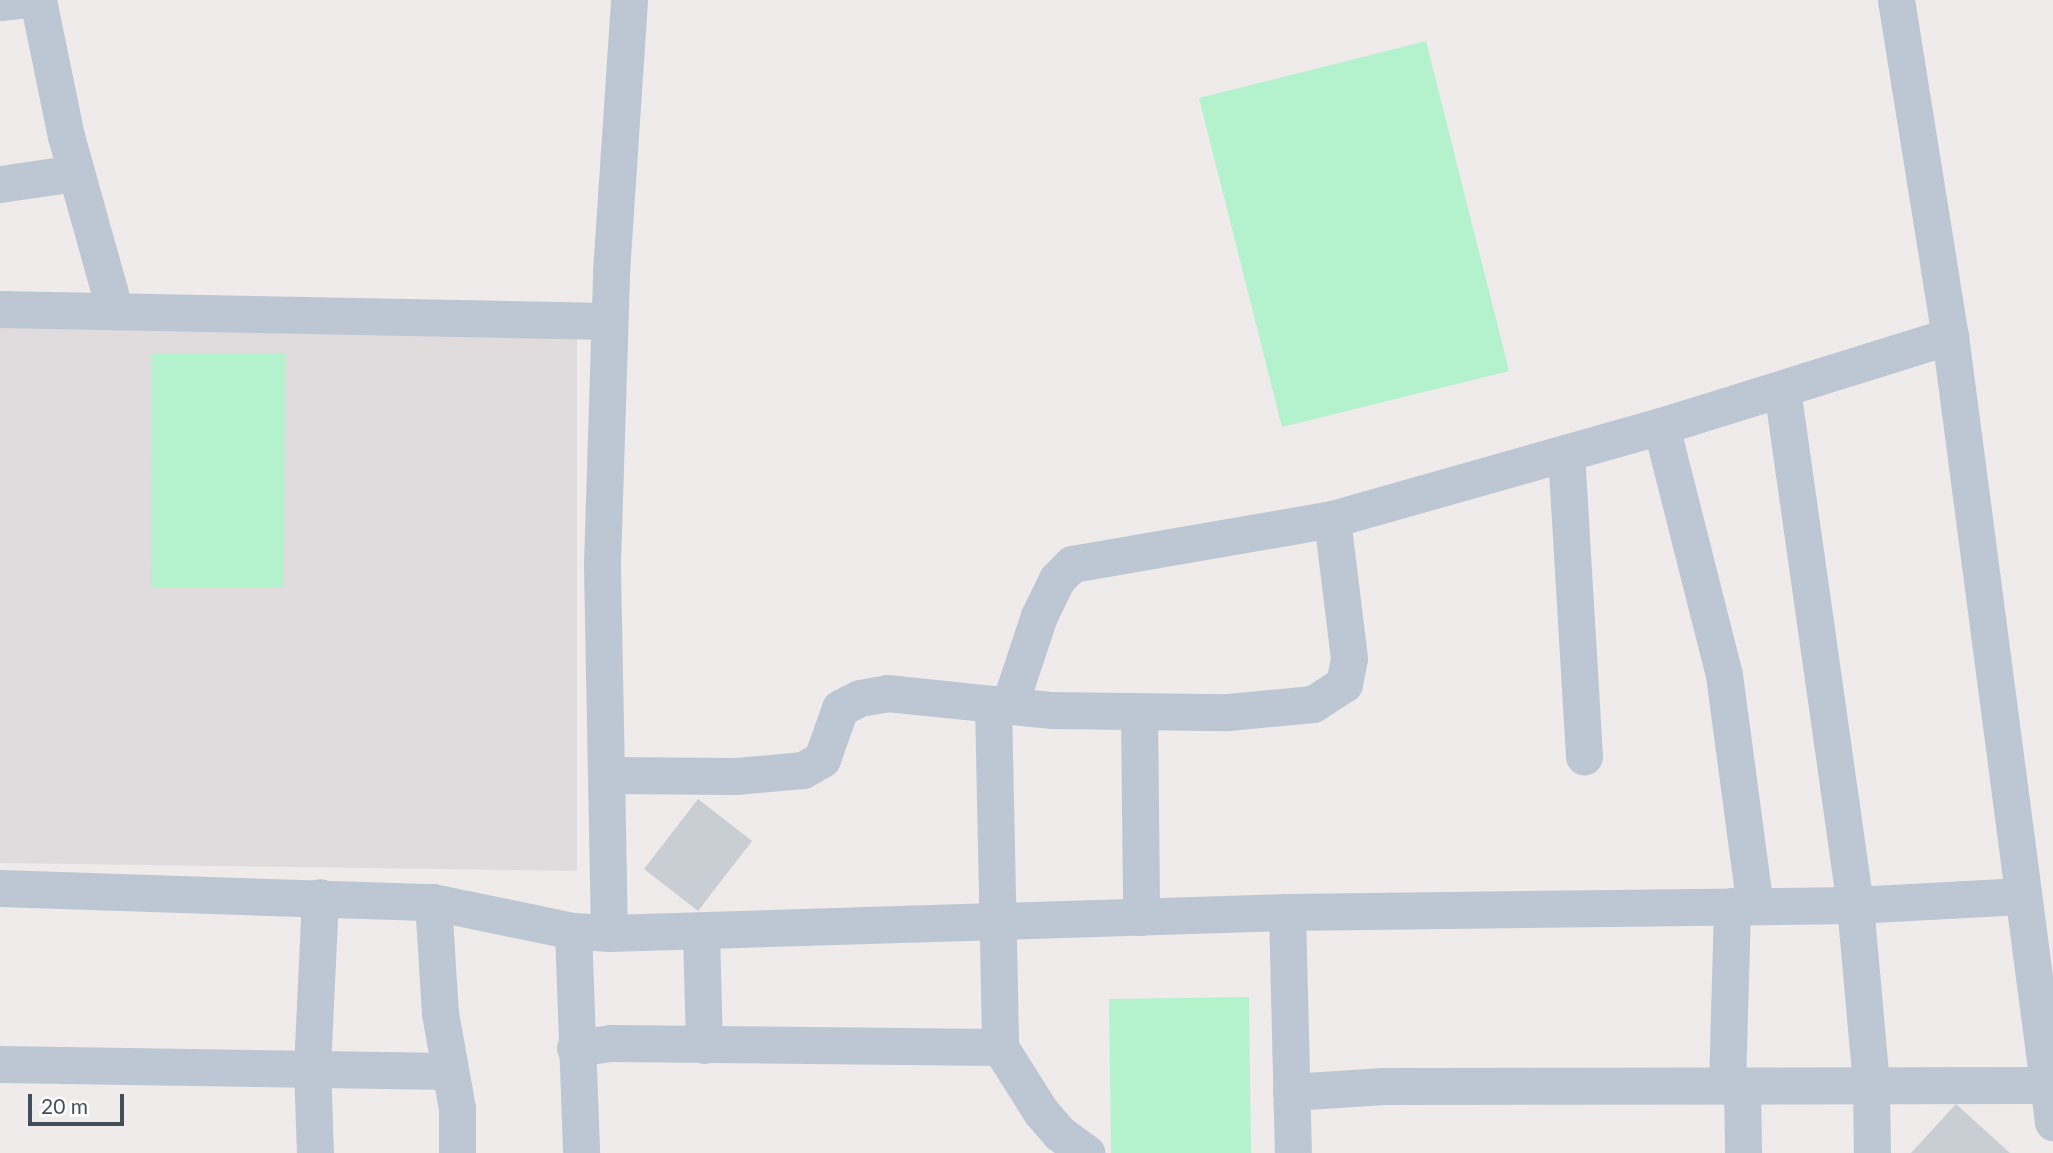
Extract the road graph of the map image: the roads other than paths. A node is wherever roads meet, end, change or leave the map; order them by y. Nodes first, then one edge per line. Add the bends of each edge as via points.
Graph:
1 (18, 0) edge
2 (38, 0) edge
3 (629, 0) edge
4 (1896, 0) edge
5 (0, 2) edge
6 (75, 173) junction
7 (0, 184) edge
8 (0, 309) edge
9 (115, 311) junction
10 (610, 321) junction
11 (1950, 336) junction
12 (1782, 389) junction
13 (1661, 426) junction
14 (1566, 453) junction
15 (1332, 519) junction
16 (1001, 705) junction
17 (1139, 711) junction
18 (1584, 756) dead end
19 (610, 775) junction
20 (0, 888) edge
21 (2021, 896) junction
22 (320, 897) junction
23 (433, 902) junction
24 (1855, 905) junction
25 (1744, 906) junction
26 (1287, 912) junction
27 (1141, 917) junction
28 (995, 921) junction
29 (573, 931) junction
30 (701, 931) junction
31 (610, 933) junction
32 (704, 1045) junction
33 (1000, 1047) junction
34 (575, 1048) junction
35 (0, 1064) edge
36 (312, 1068) junction
37 (449, 1072) junction
38 (1871, 1085) junction
39 (2048, 1085) junction
40 (1735, 1086) junction
41 (1291, 1092) junction
42 (2053, 1122) edge
43 (314, 1153) edge
44 (457, 1153) edge
45 (581, 1153) edge
46 (1087, 1153) edge
47 (1293, 1153) edge
48 (1743, 1153) edge
49 (1872, 1153) edge

1 - 5 street
2 - 6 street
3 - 10 street
4 - 11 street
6 - 7 street
6 - 9 street
8 - 9 street
9 - 10 street
10 - 19 street via 602,564
11 - 12 street
11 - 21 street
12 - 13 street
12 - 24 street
13 - 14 street
13 - 25 street via 1724,675
14 - 15 street
14 - 18 street
15 - 16 street via 1072,564 1057,579
15 - 17 street via 1349,657 1344,684 1313,704 1228,712
16 - 17 street
16 - 19 street via 887,693 840,708 822,759 803,770 736,776
16 - 28 street
17 - 27 street
19 - 31 street
20 - 22 street
21 - 24 street
21 - 39 street
22 - 23 street
22 - 36 street
23 - 29 street
23 - 37 street
24 - 25 street
24 - 38 street
25 - 26 street
25 - 40 street
26 - 27 street
26 - 41 street
27 - 28 street
28 - 30 street
28 - 33 street
29 - 31 street
29 - 34 street
30 - 31 street
30 - 32 street
32 - 33 street
32 - 34 street via 611,1043
33 - 46 street via 1041,1112 1059,1133
34 - 45 street
35 - 36 street
36 - 37 street
36 - 43 street
37 - 44 street via 457,1108
38 - 39 street
38 - 40 street
38 - 49 street
39 - 42 street
40 - 41 street via 1384,1086
40 - 48 street
41 - 47 street

